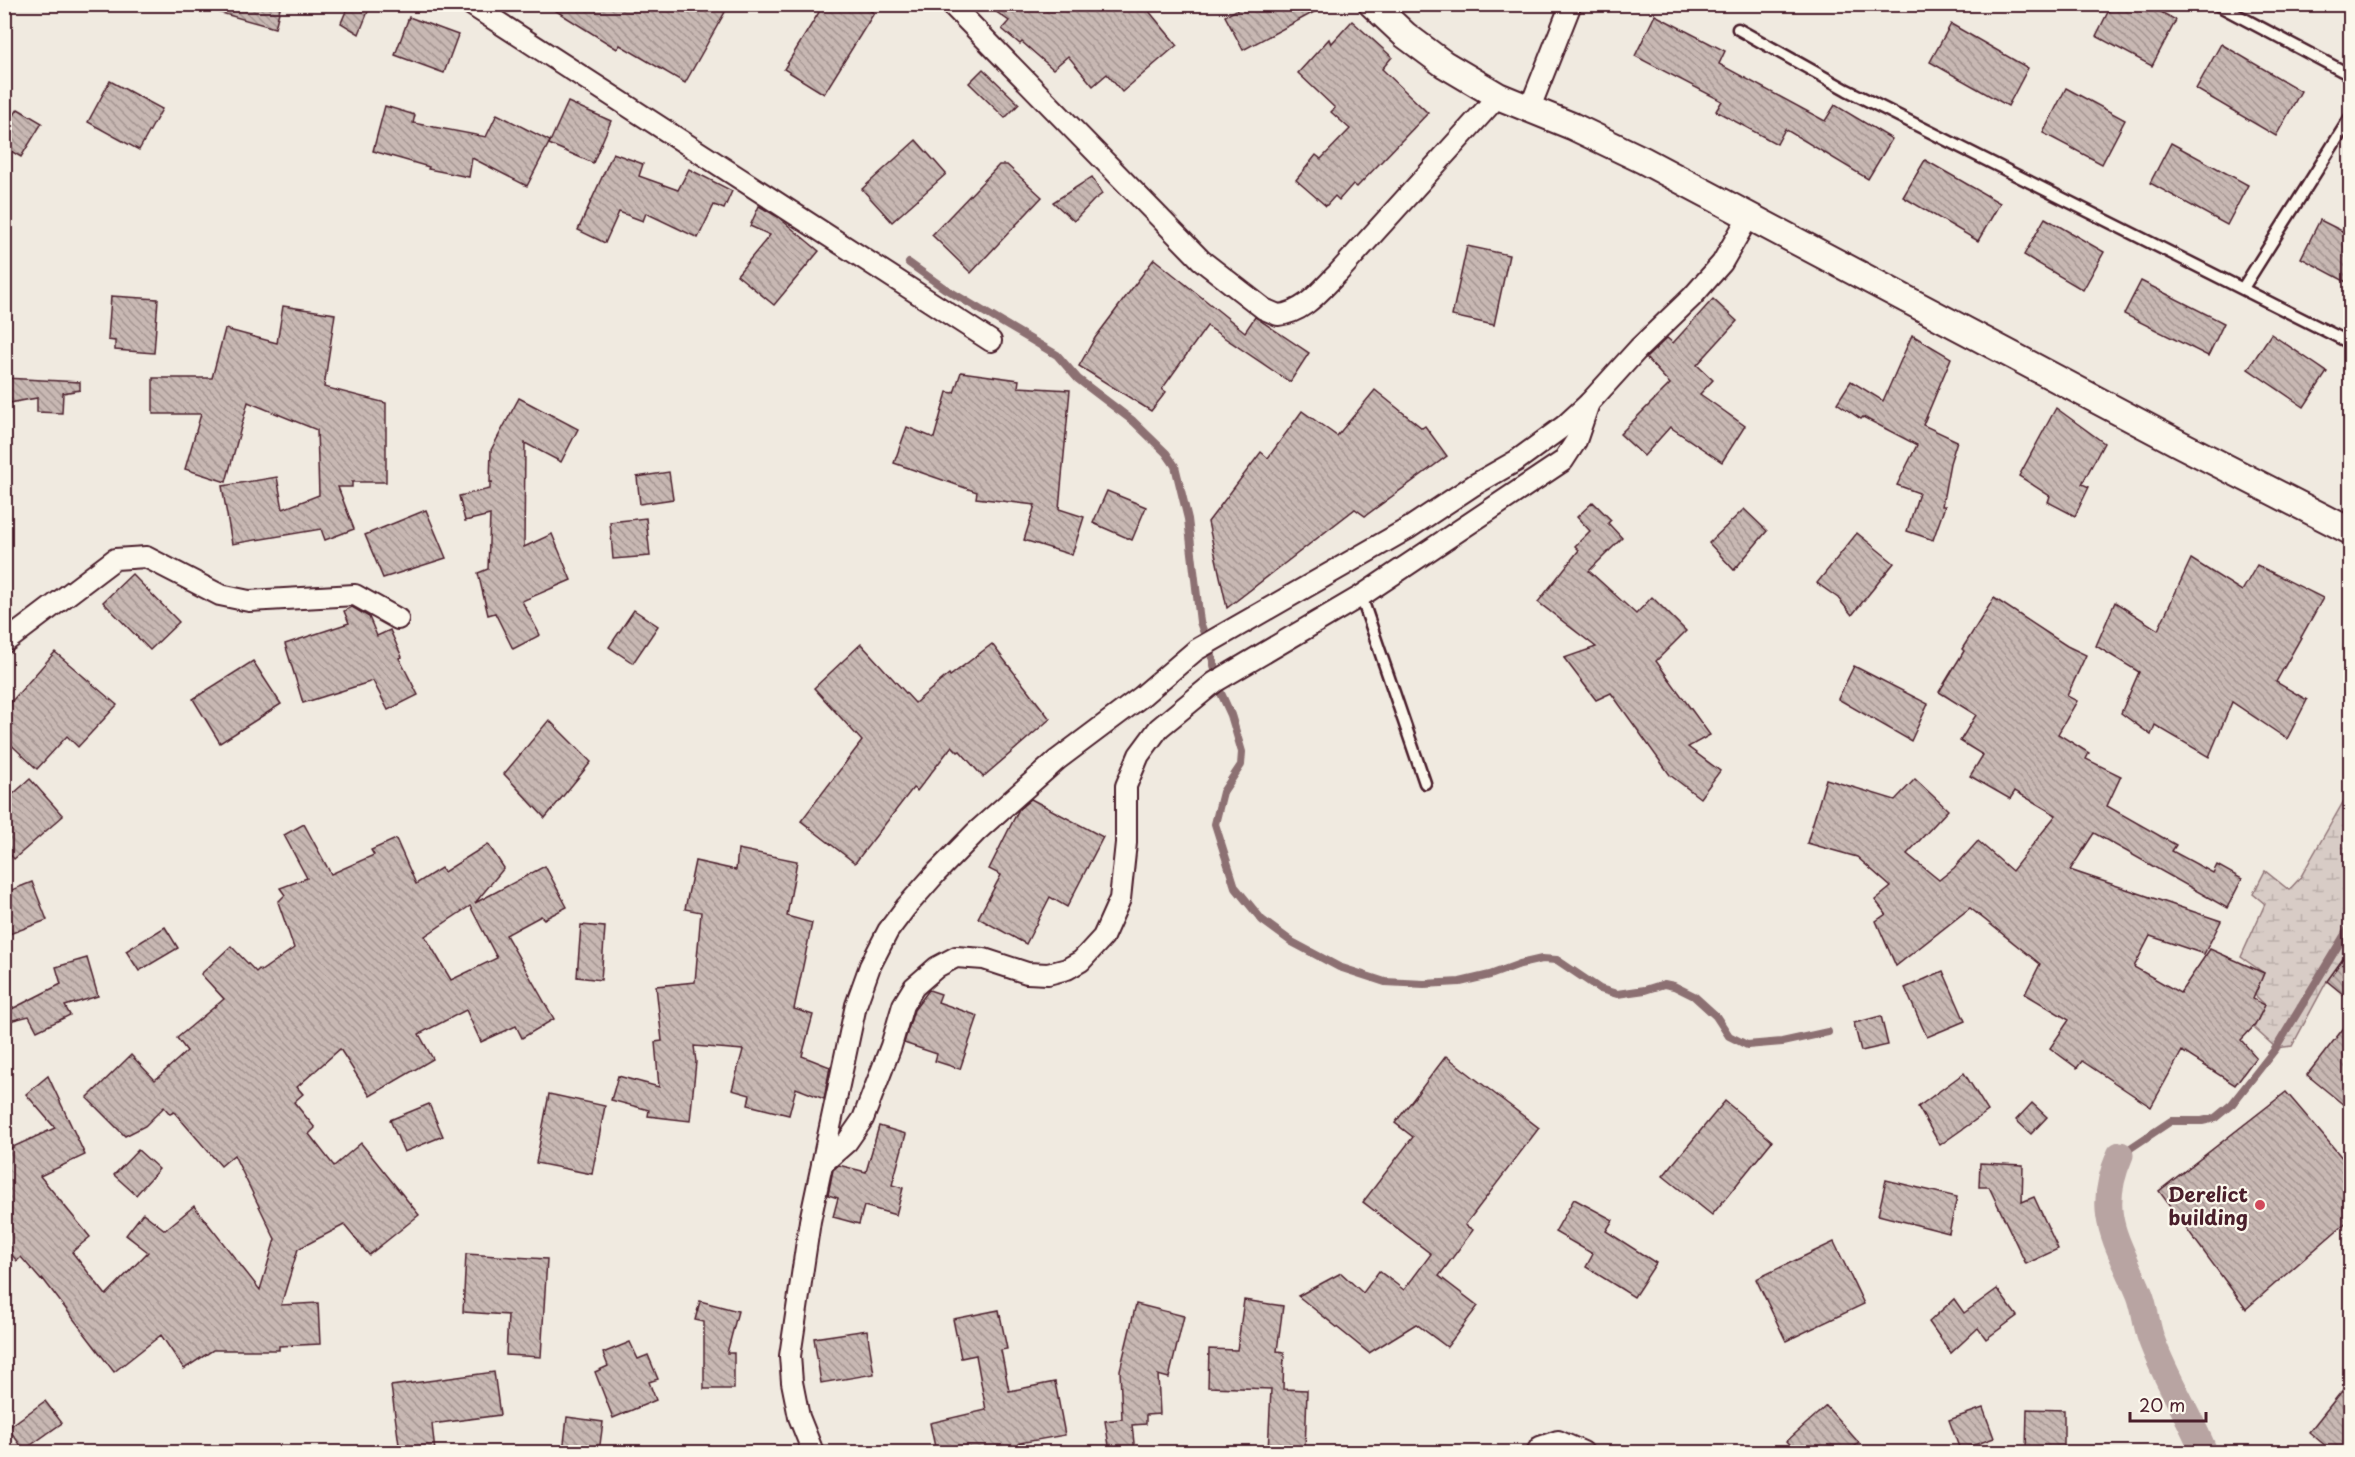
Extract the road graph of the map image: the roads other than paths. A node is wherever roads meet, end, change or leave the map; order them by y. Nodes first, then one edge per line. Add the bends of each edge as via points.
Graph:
1 (470, 4) edge
2 (951, 4) edge
3 (1372, 4) edge
4 (1571, 4) edge
5 (2216, 4) edge
6 (1738, 29) dead end
7 (2350, 75) edge
8 (1498, 96) junction
9 (1529, 110) junction
10 (2350, 118) edge
11 (1749, 216) junction
12 (2242, 288) junction
13 (991, 341) dead end
14 (2350, 344) edge
15 (1589, 403) junction
16 (2350, 531) edge
17 (1361, 596) junction
18 (398, 619) dead end
19 (4, 643) edge
20 (1425, 783) dead end
21 (822, 1164) junction
22 (813, 1452) edge
23 (1537, 1452) edge
24 (1583, 1452) edge

1 - 13 street
2 - 8 street via 1201,260 1264,309 1278,315 1297,310 1310,301
3 - 8 street via 1444,64
4 - 9 street
5 - 7 lane
6 - 12 lane via 1847,90
8 - 9 street
9 - 11 street via 1633,155
10 - 12 lane
11 - 15 street via 1722,263
11 - 16 street
12 - 14 lane
15 - 17 street via 1576,441 1563,461
15 - 21 street via 1516,461 1197,650 1050,766 976,832 906,907 875,958 856,1005
17 - 20 lane
17 - 21 street via 1215,682 1159,728 1140,754 1126,786 1126,843 1120,899 1103,937 1081,961 1048,974 1027,973 984,958 956,957 937,967 914,987 903,1005 863,1119 847,1142
18 - 19 street via 355,595 249,601 220,595 147,557 115,559
21 - 22 street via 790,1356 799,1417
23 - 24 street via 1558,1440

